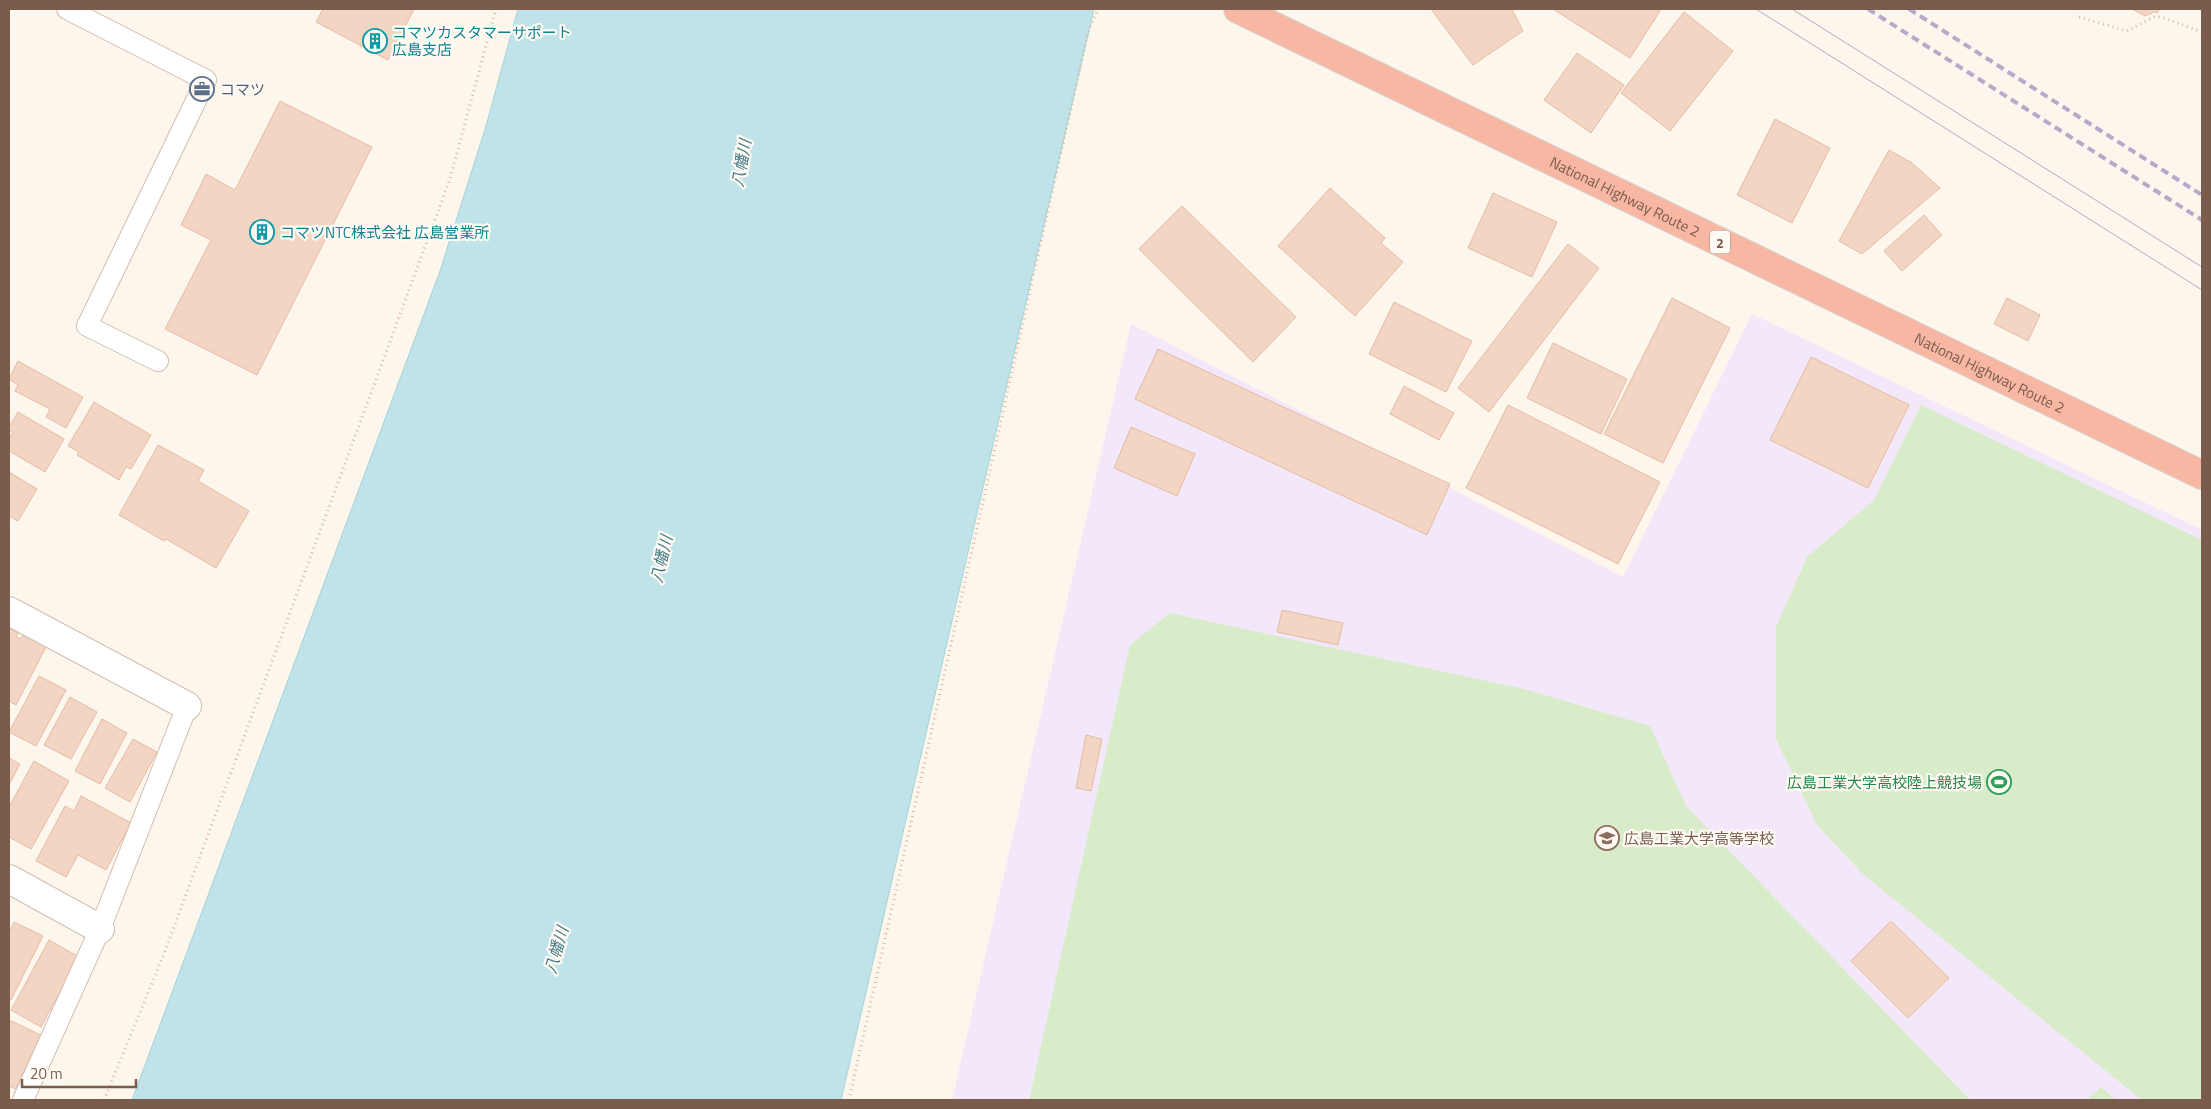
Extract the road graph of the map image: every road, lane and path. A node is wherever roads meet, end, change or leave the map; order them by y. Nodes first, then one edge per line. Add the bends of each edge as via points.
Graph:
1 (66, 9) edge
2 (496, 9) edge
3 (1098, 9) edge
4 (1238, 9) edge
5 (2079, 18) dead end
6 (2202, 32) edge
7 (158, 361) dead end
8 (2202, 475) edge
9 (9, 611) edge
10 (187, 706) joint
11 (9, 879) edge
12 (100, 929) junction
13 (23, 1100) edge
14 (104, 1100) edge
15 (849, 1100) edge

1 - 7 lane via 206,80 87,326
2 - 14 path via 450,179 167,944
3 - 15 path via 1088,32
4 - 8 highway, National Highway Route 2 / 2
5 - 6 path via 2127,31 2154,17 2161,17
9 - 10 street
10 - 12 lane
11 - 12 street
12 - 13 lane

